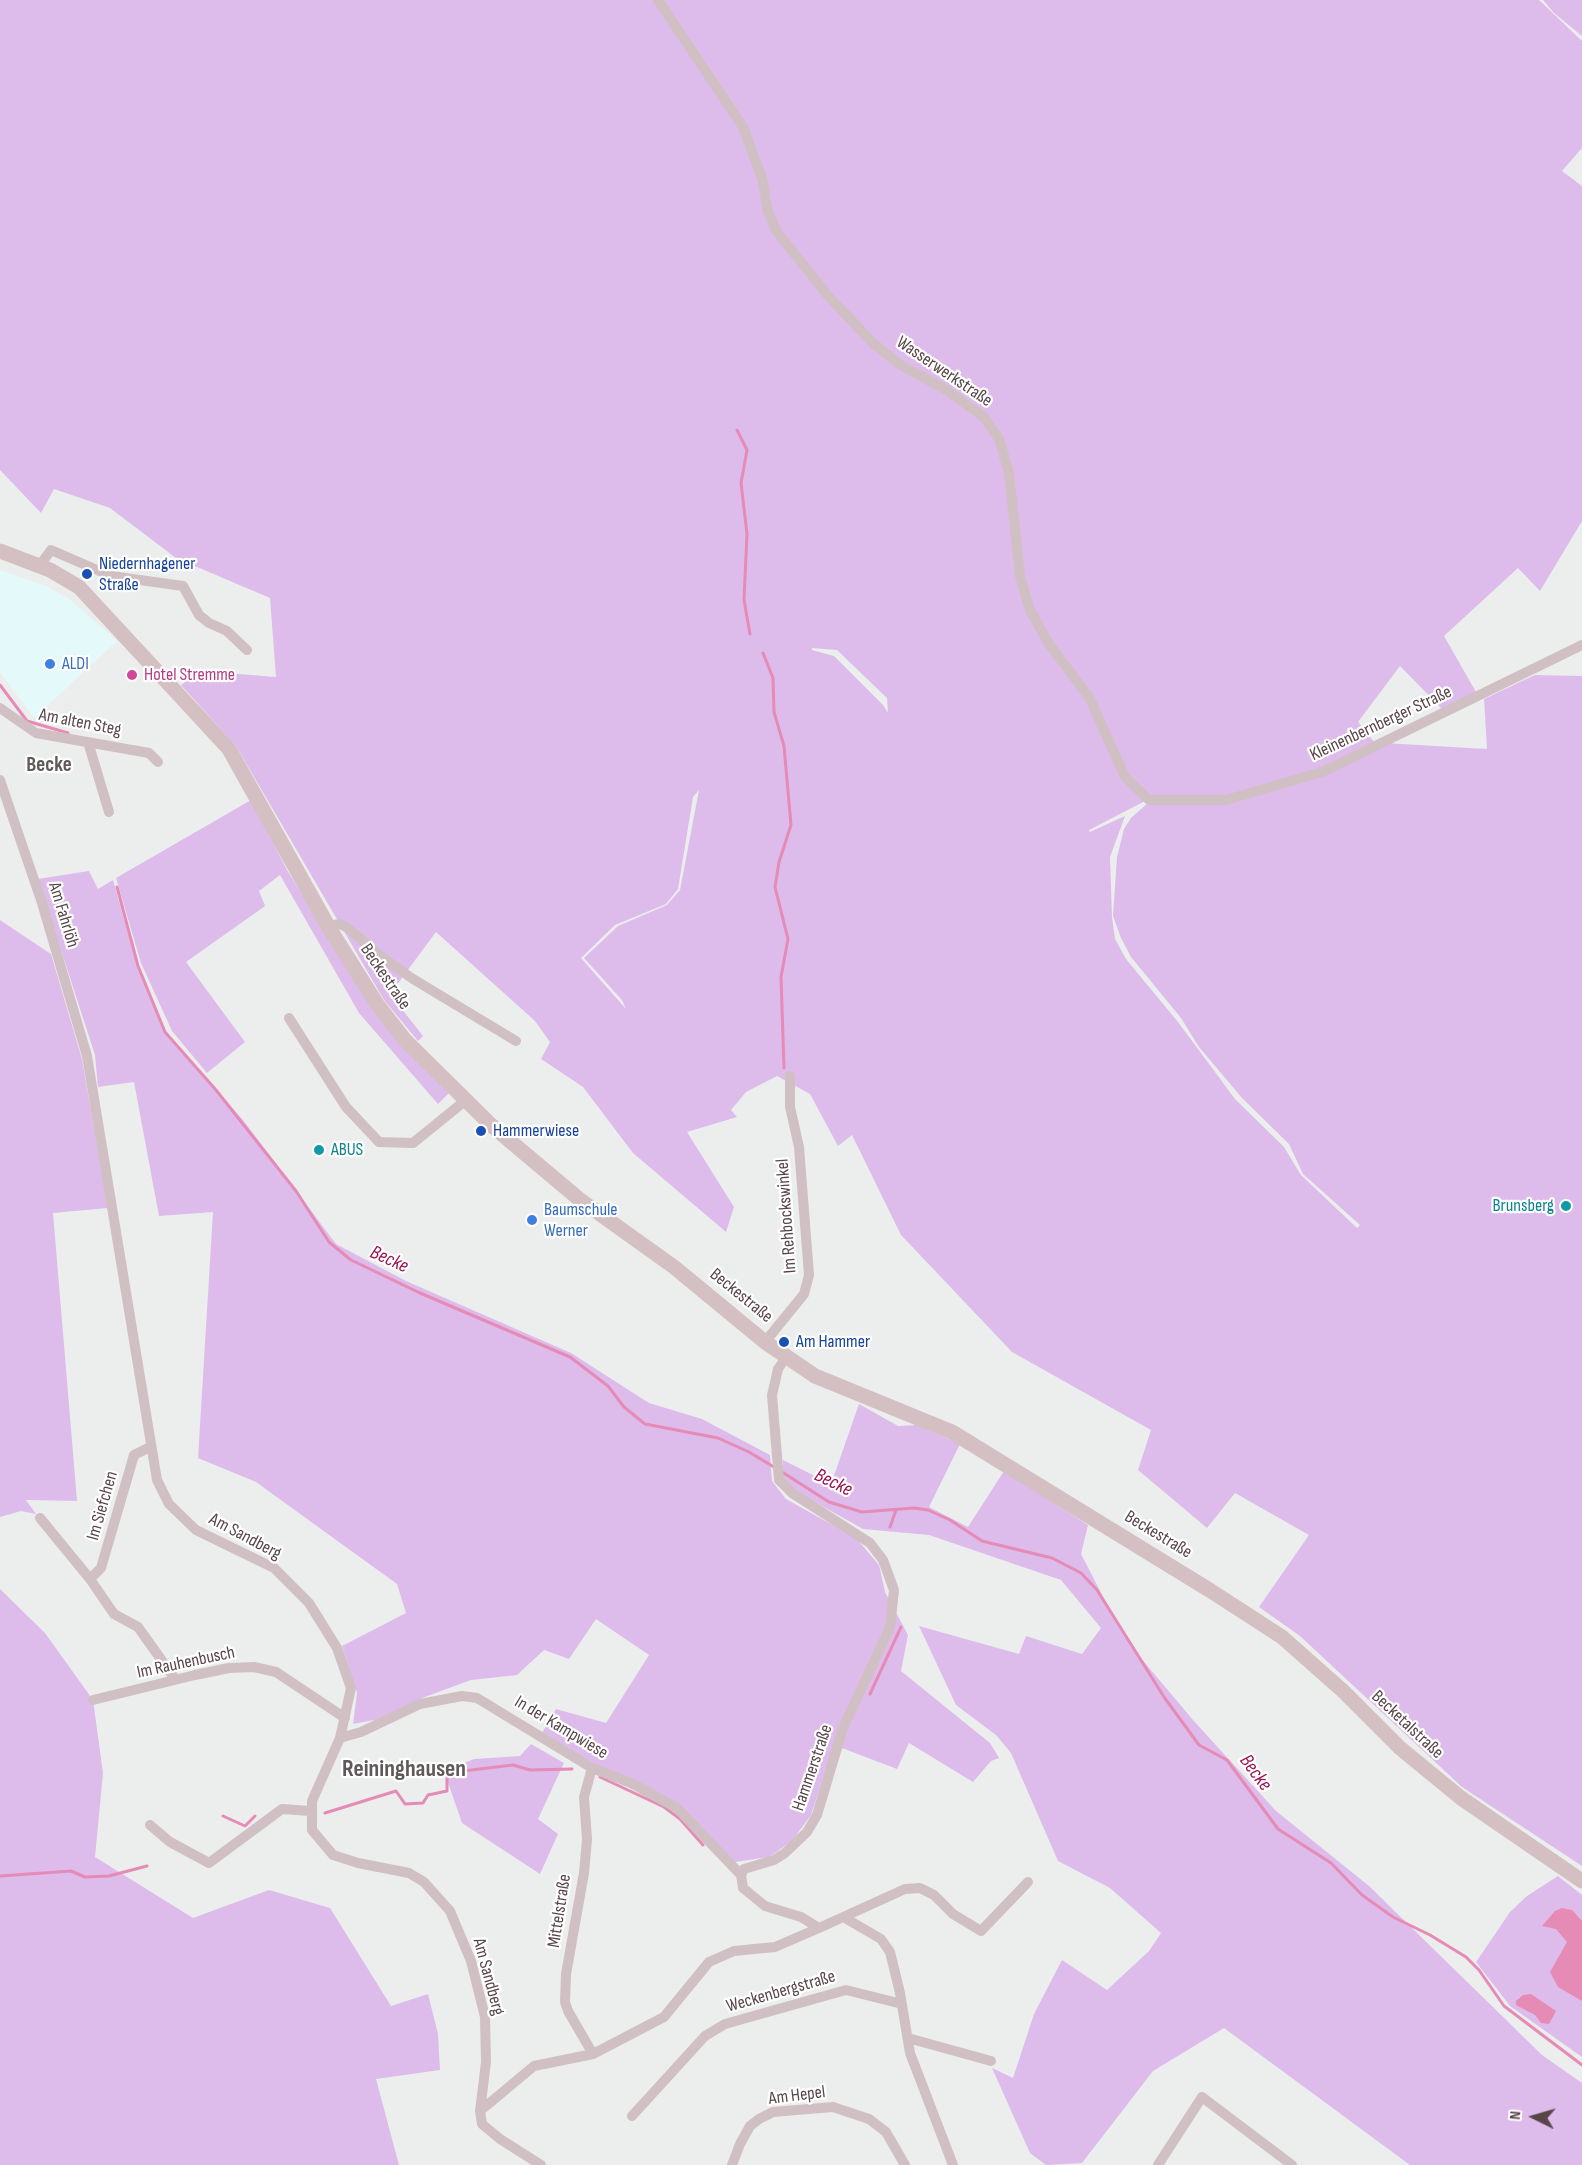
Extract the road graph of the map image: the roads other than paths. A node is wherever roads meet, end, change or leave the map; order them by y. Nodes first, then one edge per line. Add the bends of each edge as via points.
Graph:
1 (658, 0) edge
2 (0, 551) edge
3 (40, 566) junction
4 (1582, 645) edge
5 (247, 650) dead end
6 (0, 708) edge
7 (87, 742) junction
8 (158, 762) dead end
9 (1, 783) edge
10 (1149, 800) joint
11 (109, 812) dead end
12 (328, 926) junction
13 (289, 1018) dead end
14 (516, 1041) dead end
15 (87, 1056) joint
16 (790, 1076) dead end
17 (466, 1100) junction
18 (765, 1342) junction
19 (786, 1356) junction
20 (150, 1447) junction
21 (40, 1518) dead end
22 (90, 1579) junction
23 (1211, 1591) joint
24 (176, 1679) junction
25 (93, 1700) dead end
26 (345, 1718) junction
27 (340, 1738) junction
28 (592, 1768) junction
29 (310, 1811) junction
30 (150, 1825) dead end
31 (741, 1875) junction
32 (1582, 1881) edge
33 (1028, 1882) dead end
34 (845, 1918) junction
35 (819, 1928) junction
36 (902, 2004) junction
37 (908, 2038) junction
38 (592, 2054) junction
39 (991, 2061) dead end
40 (480, 2111) junction
41 (632, 2116) dead end
42 (541, 2165) edge
43 (732, 2165) edge
44 (905, 2165) edge
45 (953, 2165) edge
46 (1158, 2165) edge
47 (1292, 2165) edge

1 - 10 street, Wasserwerkstraße via 743,127 777,232 829,297 874,344 984,417 999,439 1009,473 1020,576 1030,610 1049,644 1089,697 1125,777
2 - 3 main road
3 - 5 street via 51,550 111,576 183,586 199,615 227,631
3 - 12 main road, Beckestraße via 79,587 229,749
4 - 10 street, Kleinenbernberger Straße via 1322,772 1227,800
6 - 7 street, Am alten Steg via 36,733
7 - 8 street, Am alten Steg via 149,753
7 - 11 street
9 - 15 street, Am Fahrlöh via 42,903
12 - 14 street, Beckestraße via 340,924 348,928 413,979
12 - 17 main road, Beckestraße via 398,1031
13 - 17 street via 346,1107 379,1142 413,1143
15 - 20 street, Am Sandberg
16 - 18 street, Im Rehbockswinkel via 809,1275 804,1294
17 - 18 main road, Beckestraße via 579,1199 674,1267
18 - 19 main road, Beckestraße
19 - 23 main road, Beckestraße via 815,1376 952,1432
19 - 31 street, Hammerstraße via 778,1369 772,1395 779,1477 792,1493 870,1543 889,1574 894,1613 843,1728 817,1815 807,1832 785,1853 744,1869
20 - 22 street, Im Siefchen via 134,1455 101,1568
20 - 26 street, Am Sandberg via 157,1480 169,1504 196,1530 274,1568 309,1603 337,1648 351,1688
21 - 22 street, Im Siefchen
22 - 24 street, Im Siefchen via 114,1614 138,1627
23 - 32 main road, Becketalstraße via 1282,1637 1400,1748 1461,1798
24 - 25 street, Im Rauhenbusch
24 - 26 street, Im Rauhenbusch via 229,1668 254,1667 276,1672
26 - 27 street, Am Sandberg
27 - 28 street, In der Kampwiese via 420,1704 462,1696 477,1698
27 - 29 street, Am Sandberg via 317,1784
28 - 31 street, In der Kampwiese via 632,1783 677,1808
28 - 38 street, Mittelstraße via 584,1797 585,1862 565,2002
29 - 30 street via 282,1809 209,1863 170,1842
29 - 40 street, Am Sandberg via 312,1830 333,1855 409,1873 424,1882 450,1911 471,1961 485,2017 486,2062
31 - 35 street via 743,1888 765,1906 801,1917
33 - 34 street via 981,1931 920,1888 906,1889
34 - 35 street
34 - 36 street via 881,1939 890,1952
35 - 38 street via 775,1947 734,1951 709,1962 664,2017
36 - 37 street
36 - 41 street, Weckenbergstraße via 846,1990 725,2024 705,2036
37 - 39 street
37 - 45 street via 910,2054
38 - 40 street via 534,2066
40 - 42 street via 482,2124 491,2133
43 - 44 street, Am Hepel via 750,2126 759,2119 773,2112 833,2107 869,2119 886,2132
46 - 47 street via 1202,2097

